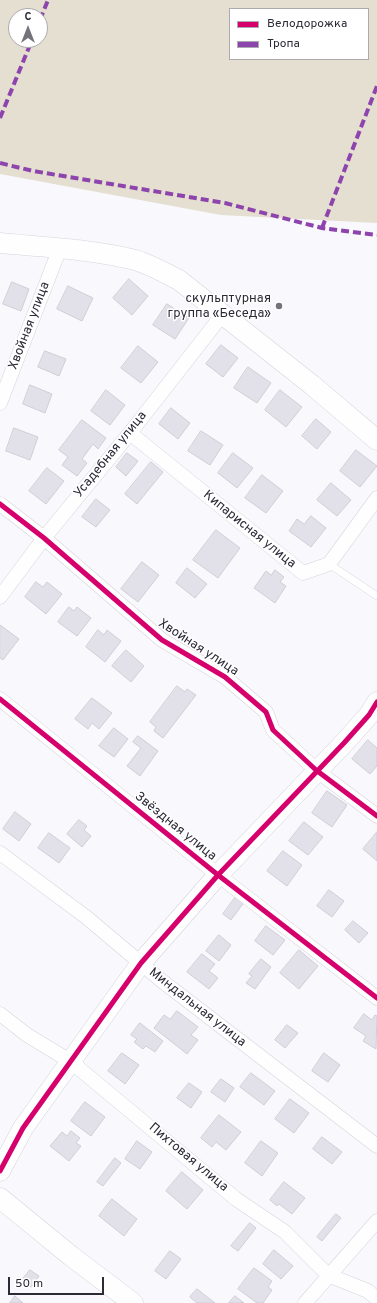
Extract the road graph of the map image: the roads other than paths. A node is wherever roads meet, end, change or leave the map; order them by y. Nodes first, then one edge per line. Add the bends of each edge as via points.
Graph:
1 (0, 243) edge
2 (60, 248) junction
3 (223, 314) junction
4 (0, 403) edge
5 (130, 433) junction
6 (377, 440) edge
7 (377, 498) edge
8 (0, 504) edge
9 (44, 538) junction
10 (329, 564) junction
11 (377, 596) edge
12 (0, 597) edge
13 (0, 699) edge
14 (377, 702) edge
15 (316, 770) junction
16 (377, 816) edge
17 (0, 853) edge
18 (218, 875) junction
19 (141, 963) junction
20 (377, 998) edge
21 (0, 1014) edge
22 (70, 1061) junction
23 (377, 1146) edge
24 (4, 1165) edge
25 (0, 1198) edge
26 (377, 1221) edge
27 (37, 1228) junction
28 (328, 1275) junction
29 (377, 1299) edge
30 (133, 1303) edge
31 (305, 1303) edge

1 - 2 street
2 - 3 street via 132,260 156,269 179,280
2 - 4 street, Хвойная улица
3 - 5 street, Усадебная улица
3 - 6 street
5 - 9 street, Усадебная улица
5 - 10 street, Кипарисная улица via 303,573
7 - 10 street
8 - 9 street, Хвойная улица
9 - 12 street, Усадебная улица
9 - 15 street, Хвойная улица via 162,640 225,677 266,712 273,730
10 - 11 lane
13 - 18 street, Звёздная улица
14 - 15 street via 349,737
15 - 16 street, Хвойная улица
15 - 18 street
17 - 19 street, Миндальная улица via 86,917
18 - 19 street
18 - 20 street, Звёздная улица
19 - 22 street
19 - 23 street, Миндальная улица
21 - 22 street, Пихтовая улица via 27,1035
22 - 24 street via 23,1128
22 - 28 street, Пихтовая улица via 236,1198 285,1232
24 - 27 street via 10,1194
25 - 27 street
26 - 28 street
27 - 30 street
28 - 29 street, Пихтовая улица via 368,1291
28 - 31 street

